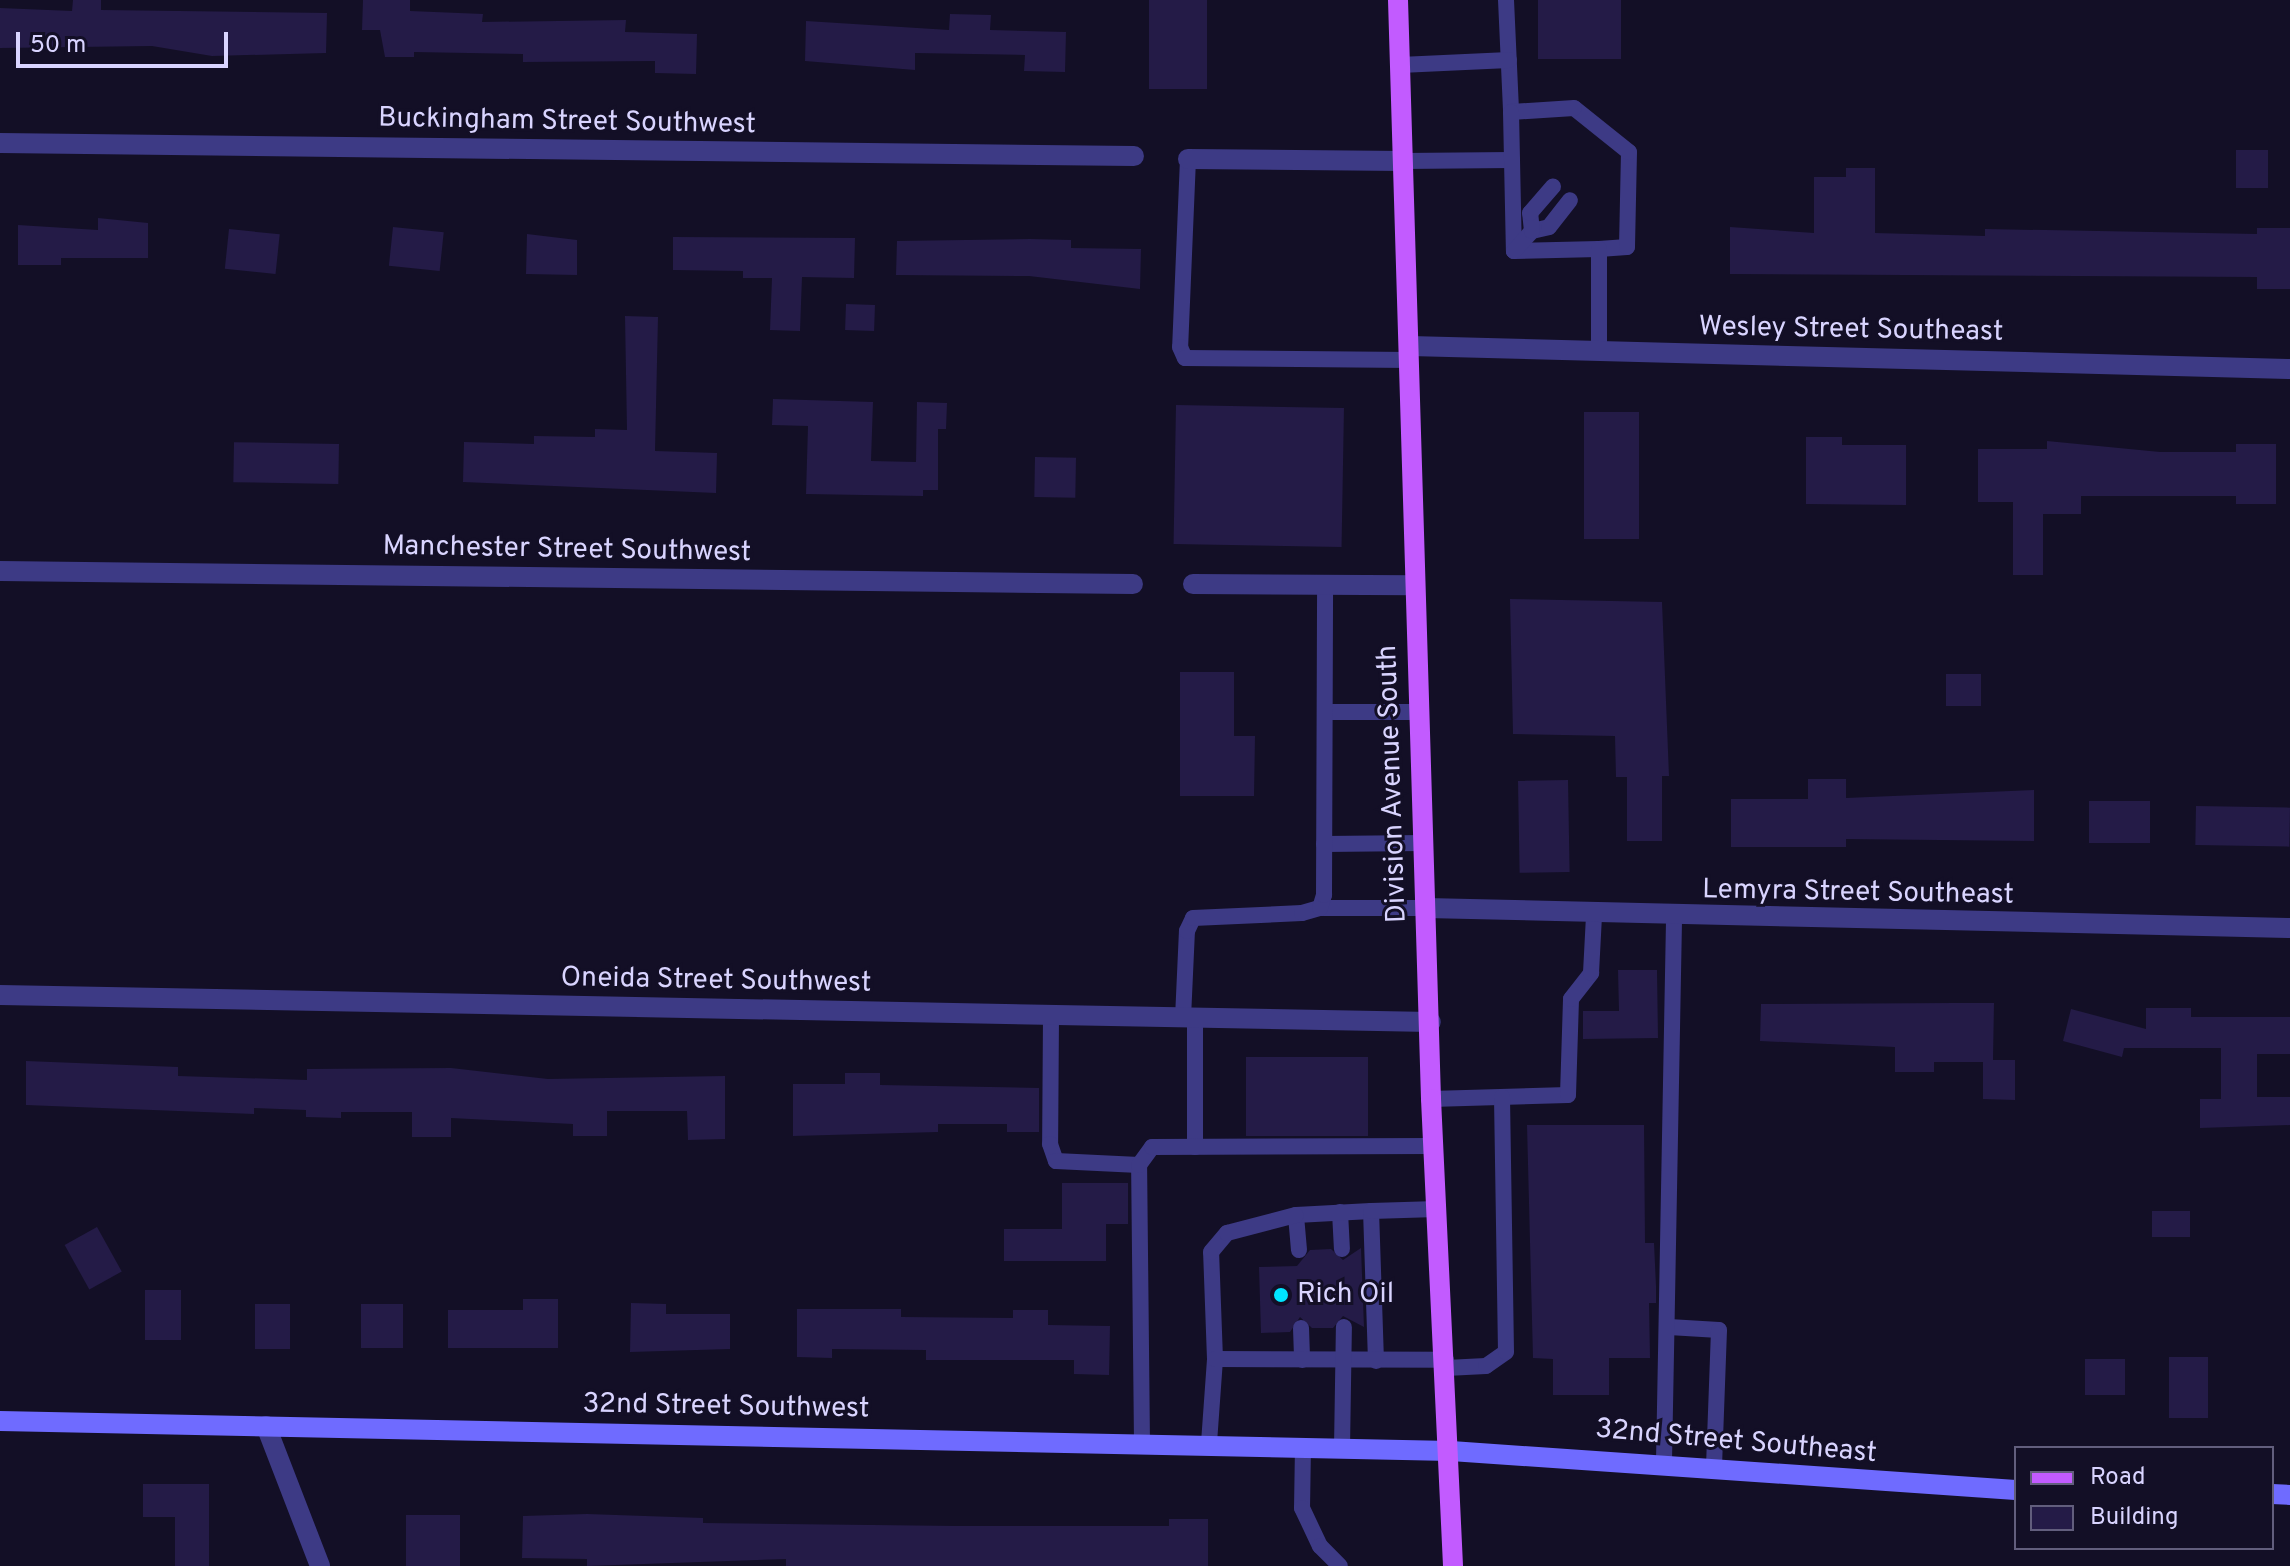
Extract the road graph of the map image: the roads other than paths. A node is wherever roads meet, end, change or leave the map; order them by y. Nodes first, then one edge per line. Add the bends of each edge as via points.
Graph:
1 (1398, 0) edge
2 (1506, 0) edge
3 (1509, 60) junction
4 (1400, 65) junction
5 (1511, 112) junction
6 (0, 143) edge
7 (1134, 156) dead end
8 (1188, 159) joint
9 (1512, 160) junction
10 (1403, 161) junction
11 (1553, 187) dead end
12 (1570, 200) dead end
13 (1532, 231) junction
14 (1599, 249) junction
15 (1514, 251) junction
16 (1599, 351) junction
17 (1410, 353) junction
18 (2290, 369) edge
19 (0, 571) edge
20 (1133, 584) dead end
21 (1193, 584) dead end
22 (1325, 585) junction
23 (1414, 585) junction
24 (1325, 712) junction
25 (1418, 712) junction
26 (1423, 843) junction
27 (1324, 844) junction
28 (1320, 908) junction
29 (1426, 908) junction
30 (1594, 916) junction
31 (1674, 918) junction
32 (2290, 928) edge
33 (0, 995) edge
34 (1051, 1016) junction
35 (1189, 1018) junction
36 (1431, 1022) junction
37 (1502, 1097) junction
38 (1431, 1099) junction
39 (1434, 1146) junction
40 (1195, 1147) junction
41 (1139, 1165) junction
42 (1437, 1209) junction
43 (1371, 1211) junction
44 (1340, 1212) junction
45 (1296, 1215) junction
46 (1342, 1249) dead end
47 (1299, 1250) dead end
48 (1344, 1327) dead end
49 (1669, 1327) junction
50 (1301, 1328) dead end
51 (1215, 1359) junction
52 (1302, 1360) junction
53 (1343, 1361) junction
54 (1376, 1361) junction
55 (1446, 1364) junction
56 (0, 1421) edge
57 (266, 1426) junction
58 (1142, 1443) junction
59 (1209, 1443) junction
60 (1303, 1446) junction
61 (1342, 1448) junction
62 (1451, 1451) junction
63 (1664, 1461) junction
64 (1714, 1466) junction
65 (2014, 1490) edge
66 (320, 1566) edge
67 (1340, 1566) edge
68 (1453, 1566) edge

1 - 4 main road, Division Avenue South
2 - 3 lane
3 - 4 lane
3 - 5 lane
4 - 10 main road, Division Avenue South
5 - 9 lane
5 - 14 lane via 1574,108 1611,147 1629,152 1627,247
6 - 7 street, Buckingham Street Southwest
8 - 10 street
8 - 17 lane via 1180,347 1185,358
9 - 10 lane
9 - 15 lane
10 - 17 main road, Division Avenue South
11 - 13 lane via 1530,213
12 - 13 lane via 1549,227
13 - 15 lane
14 - 15 lane
14 - 16 lane
16 - 17 street, Wesley Street Southeast
16 - 18 street, Wesley Street Southeast
17 - 23 main road, Division Avenue South
19 - 20 street, Manchester Street Southwest
21 - 22 street
22 - 23 street
22 - 24 lane
23 - 25 main road, Division Avenue South
24 - 25 lane
24 - 27 lane
25 - 26 main road, Division Avenue South
26 - 27 lane
26 - 29 main road, Division Avenue South
27 - 28 lane
28 - 29 lane
28 - 35 lane via 1193,918 1187,931
29 - 30 street, Lemyra Street Southeast
29 - 36 main road, Division Avenue South
30 - 31 street, Lemyra Street Southeast
30 - 37 lane via 1591,973 1571,999 1568,1095
31 - 32 street, Lemyra Street Southeast
31 - 49 lane
33 - 34 street, Oneida Street Southwest
34 - 35 street, Oneida Street Southwest
34 - 41 lane via 1050,1144 1056,1161
35 - 36 street, Oneida Street Southwest
35 - 40 lane
36 - 38 main road, Division Avenue South
37 - 38 lane
37 - 55 lane via 1506,1352 1486,1366
38 - 39 main road, Division Avenue South
39 - 40 lane
39 - 42 main road, Division Avenue South
40 - 41 lane via 1152,1147
41 - 58 lane
42 - 43 lane
42 - 55 main road, Division Avenue South
43 - 44 lane
43 - 54 lane
44 - 45 lane
44 - 46 lane
45 - 47 lane
45 - 51 lane via 1227,1233 1211,1252
48 - 53 lane
49 - 63 lane
49 - 64 lane via 1719,1330
50 - 52 lane
51 - 52 lane
51 - 59 lane
52 - 53 lane
53 - 54 lane
53 - 61 lane
54 - 55 lane
55 - 62 main road, Division Avenue South
56 - 57 street, 32nd Street Southwest
57 - 58 street, 32nd Street Southwest
57 - 66 street
58 - 59 street, 32nd Street Southwest
59 - 60 street, 32nd Street Southwest
60 - 61 street, 32nd Street Southwest
60 - 67 lane via 1302,1508 1320,1546
61 - 62 street, 32nd Street Southwest
62 - 63 street, 32nd Street Southeast
62 - 68 main road, Division Avenue South
63 - 64 street, 32nd Street Southeast
64 - 65 street, 32nd Street Southeast

